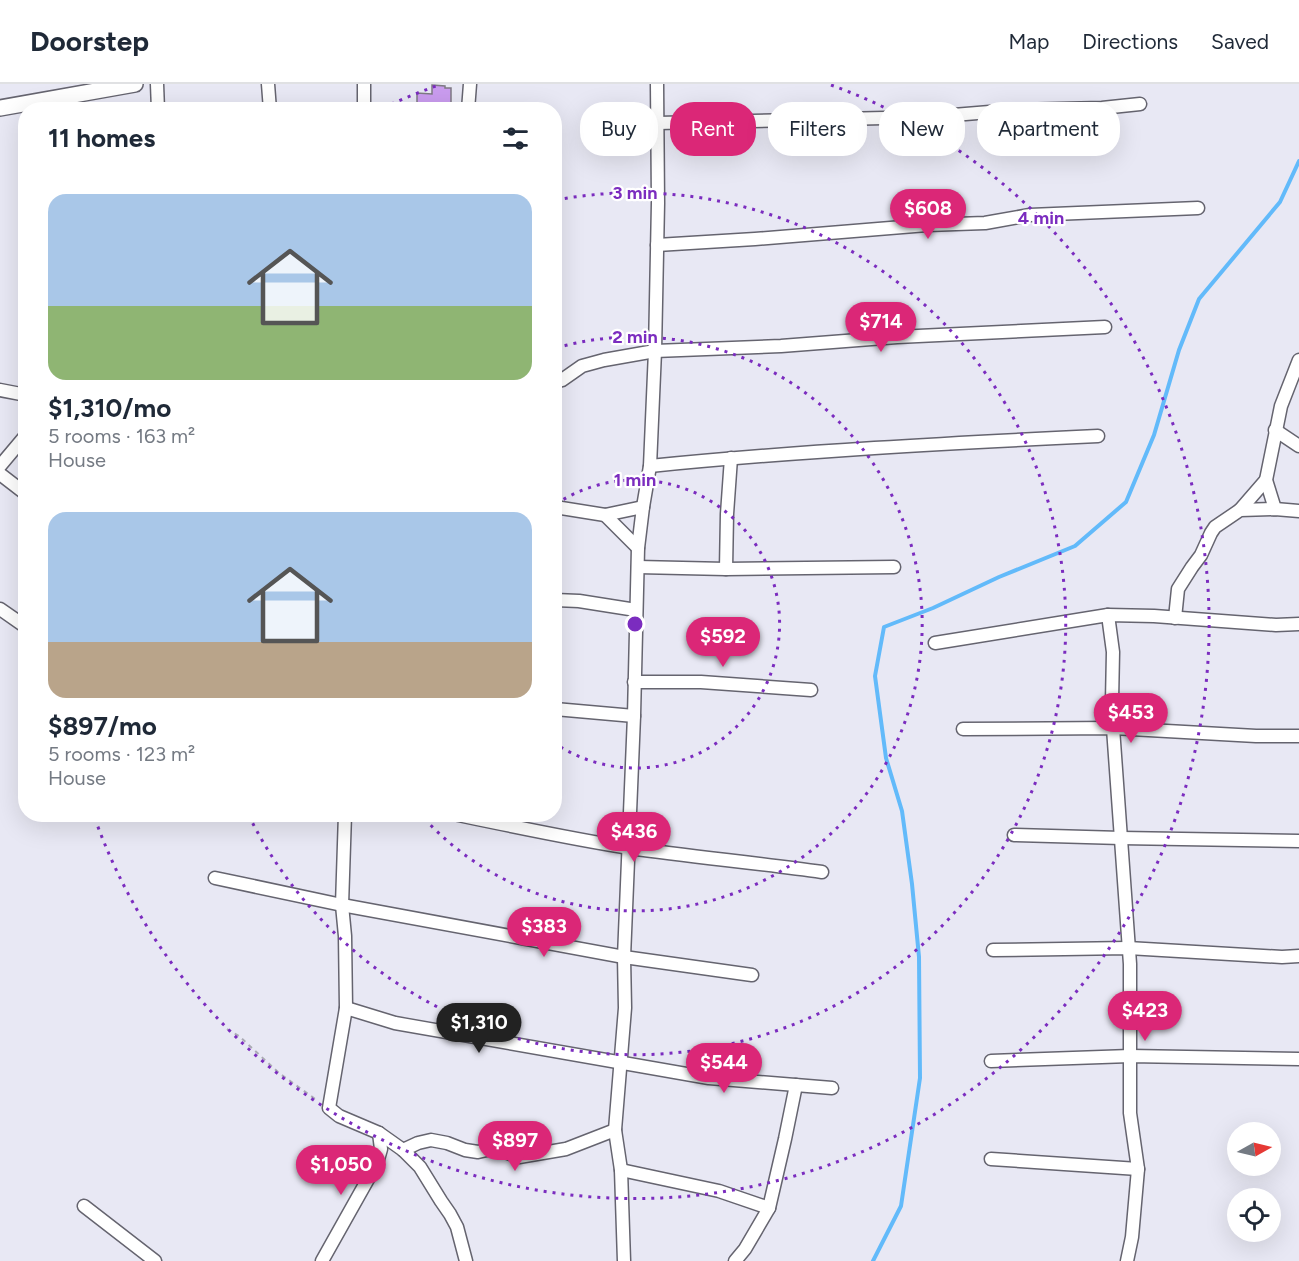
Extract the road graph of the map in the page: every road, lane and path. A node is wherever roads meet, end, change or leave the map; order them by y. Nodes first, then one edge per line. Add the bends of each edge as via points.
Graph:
1 (135, 84) edge
2 (157, 84) edge
3 (268, 84) edge
4 (364, 84) edge
5 (470, 84) edge
6 (657, 84) edge
7 (34, 102) edge
8 (158, 102) edge
9 (269, 102) edge
10 (363, 102) edge
11 (469, 102) edge
12 (657, 102) edge
13 (1140, 104) dead end
14 (18, 105) edge
15 (0, 108) edge
16 (658, 123) edge
17 (657, 156) edge
18 (1197, 208) dead end
19 (657, 245) junction
20 (1105, 327) dead end
21 (655, 351) junction
22 (1299, 360) edge
23 (562, 380) edge
24 (0, 390) edge
25 (18, 393) edge
26 (1275, 430) junction
27 (1098, 436) dead end
28 (18, 445) edge
29 (1299, 446) edge
30 (731, 458) junction
31 (0, 466) edge
32 (650, 466) junction
33 (0, 474) edge
34 (1266, 480) junction
35 (18, 489) edge
36 (643, 507) junction
37 (562, 508) edge
38 (1275, 509) junction
39 (1240, 510) junction
40 (1299, 511) edge
41 (605, 515) junction
42 (638, 548) junction
43 (638, 567) junction
44 (894, 567) dead end
45 (726, 569) junction
46 (562, 600) edge
47 (0, 609) edge
48 (636, 610) junction
49 (1108, 615) junction
50 (1175, 618) junction
51 (18, 621) edge
52 (1299, 624) edge
53 (935, 643) dead end
54 (634, 682) junction
55 (811, 690) dead end
56 (562, 710) edge
57 (634, 716) junction
58 (1113, 728) junction
59 (963, 729) dead end
60 (1299, 736) edge
61 (345, 822) edge
62 (494, 822) edge
63 (1014, 835) dead end
64 (1121, 838) junction
65 (1299, 841) edge
66 (628, 848) junction
67 (822, 872) dead end
68 (215, 878) dead end
69 (342, 905) junction
70 (1128, 948) junction
71 (993, 950) dead end
72 (1299, 956) edge
73 (624, 957) junction
74 (752, 975) dead end
75 (346, 1008) junction
76 (227, 1029) dead end
77 (1130, 1056) junction
78 (1299, 1059) edge
79 (991, 1061) dead end
80 (621, 1062) junction
81 (796, 1085) junction
82 (832, 1088) dead end
83 (329, 1108) junction
84 (615, 1131) junction
85 (379, 1134) junction
86 (403, 1150) junction
87 (991, 1159) dead end
88 (1138, 1169) junction
89 (621, 1170) junction
90 (84, 1206) dead end
91 (769, 1208) junction
92 (155, 1261) edge
93 (322, 1261) edge
94 (466, 1261) edge
95 (624, 1261) edge
96 (735, 1261) edge
97 (1127, 1261) edge

1 - 7 street
2 - 8 street
3 - 9 street
4 - 10 street
5 - 11 street
6 - 12 street
13 - 16 street via 929,117
14 - 15 street
17 - 19 street
18 - 19 street via 1030,215 985,223
19 - 21 street
20 - 21 street
21 - 23 street via 582,366
21 - 32 street
22 - 26 street
24 - 25 street
26 - 29 street
26 - 34 street
27 - 30 street
28 - 31 street
30 - 32 street
30 - 45 street
32 - 36 street
33 - 35 street
34 - 38 street
34 - 39 street
36 - 41 street
36 - 42 street
37 - 41 street
38 - 39 street
38 - 40 street
39 - 50 street via 1211,533 1178,589
41 - 42 street
42 - 43 street
43 - 45 street
43 - 48 street
44 - 45 street
46 - 48 street
47 - 51 street
48 - 54 street
49 - 50 street
49 - 53 street
49 - 58 street via 1113,652
50 - 52 street
54 - 55 street via 701,682
54 - 57 street
56 - 57 street
57 - 66 street
58 - 59 street
58 - 60 street
58 - 64 street
61 - 69 street
62 - 66 street
63 - 64 street
64 - 65 street
64 - 70 street
66 - 67 street
66 - 73 street
68 - 69 street
69 - 73 street
69 - 75 street
70 - 71 street
70 - 72 street
70 - 77 street
73 - 74 street
73 - 80 street via 626,1008
75 - 80 street via 395,1023
75 - 83 street
76 - 83 path
77 - 78 street
77 - 79 street
77 - 88 street via 1130,1113
80 - 81 street via 709,1078
80 - 84 street
81 - 82 street
81 - 91 street
83 - 85 street
84 - 86 street via 566,1149 519,1157 491,1149 465,1150 432,1140
84 - 89 street
85 - 86 street
85 - 93 street via 381,1149 377,1163
86 - 94 street via 420,1167 450,1214
87 - 88 street
88 - 97 street
89 - 91 street via 719,1191
89 - 95 street
90 - 92 street
91 - 96 street

